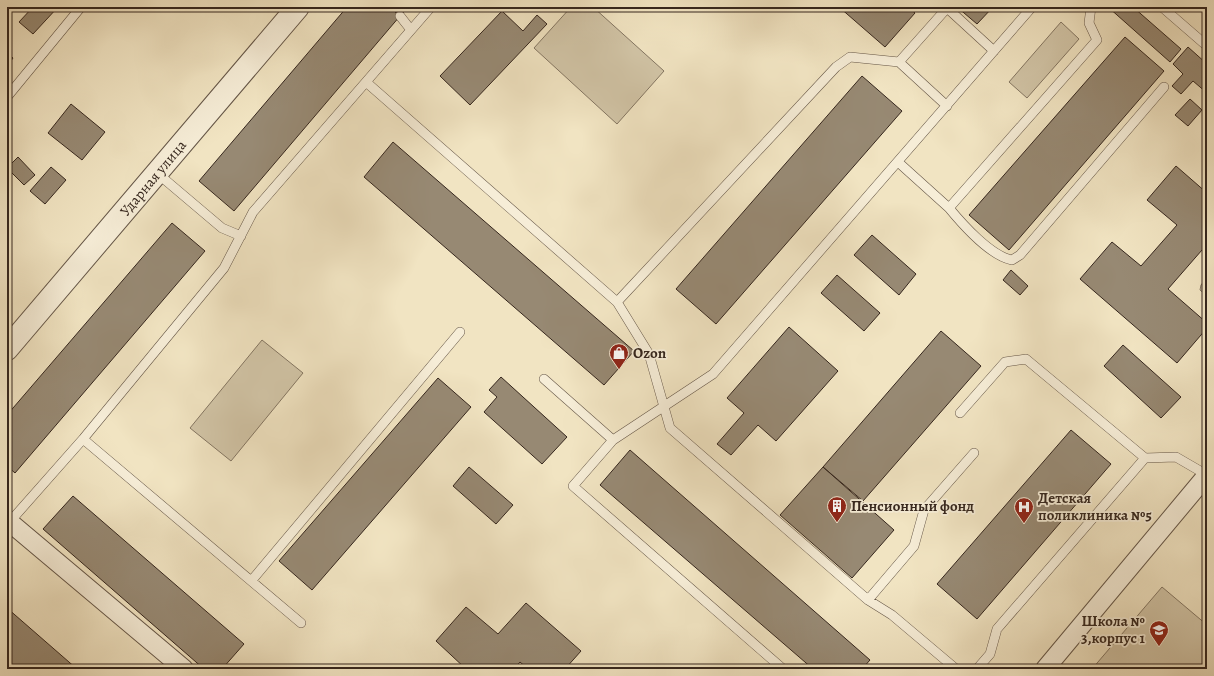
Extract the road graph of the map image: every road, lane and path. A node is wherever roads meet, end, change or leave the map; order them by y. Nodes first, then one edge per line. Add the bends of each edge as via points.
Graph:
1 (81, 7) edge
2 (298, 7) edge
3 (431, 7) edge
4 (947, 7) edge
5 (1032, 7) edge
6 (1091, 7) edge
7 (1162, 7) edge
8 (400, 16) dead end
9 (411, 30) junction
10 (1207, 46) edge
11 (994, 50) junction
12 (899, 62) junction
13 (366, 82) junction
14 (1164, 87) dead end
15 (7, 97) edge
16 (947, 106) junction
17 (898, 162) junction
18 (157, 173) junction
19 (949, 208) junction
20 (241, 236) junction
21 (617, 302) junction
22 (460, 332) dead end
23 (7, 349) edge
24 (544, 379) dead end
25 (664, 405) junction
26 (960, 414) dead end
27 (83, 439) junction
28 (613, 440) junction
29 (974, 454) dead end
30 (1145, 458) junction
31 (1207, 475) edge
32 (8, 523) edge
33 (252, 580) junction
34 (868, 600) junction
35 (301, 623) dead end
36 (184, 669) edge
37 (783, 669) edge
38 (956, 669) edge
39 (977, 669) edge
40 (1045, 669) edge

1 - 15 lane
2 - 18 street, Ударная улица
3 - 9 lane
4 - 11 lane
4 - 12 lane
5 - 11 lane
6 - 19 lane via 1089,23 1097,40
7 - 10 lane
8 - 9 lane
9 - 13 lane
11 - 16 lane
12 - 16 lane
12 - 21 lane via 850,57 836,67
13 - 20 lane via 253,212
13 - 21 lane
14 - 19 lane via 1020,255 1012,260 1002,258 962,224
16 - 17 lane
17 - 19 lane
17 - 25 lane via 713,374
18 - 20 lane via 222,228
18 - 23 street, Ударная улица
20 - 27 lane via 224,268
21 - 25 lane via 649,354
22 - 33 lane
24 - 28 lane
25 - 28 lane
25 - 34 lane via 670,428
26 - 30 lane via 1005,362 1026,359
27 - 32 lane
27 - 33 lane
28 - 37 lane via 573,486
29 - 34 lane via 924,510 914,546
30 - 31 lane via 1176,458
30 - 39 lane via 997,629 990,654
31 - 40 street
32 - 36 street
33 - 35 lane
34 - 38 lane via 892,615

